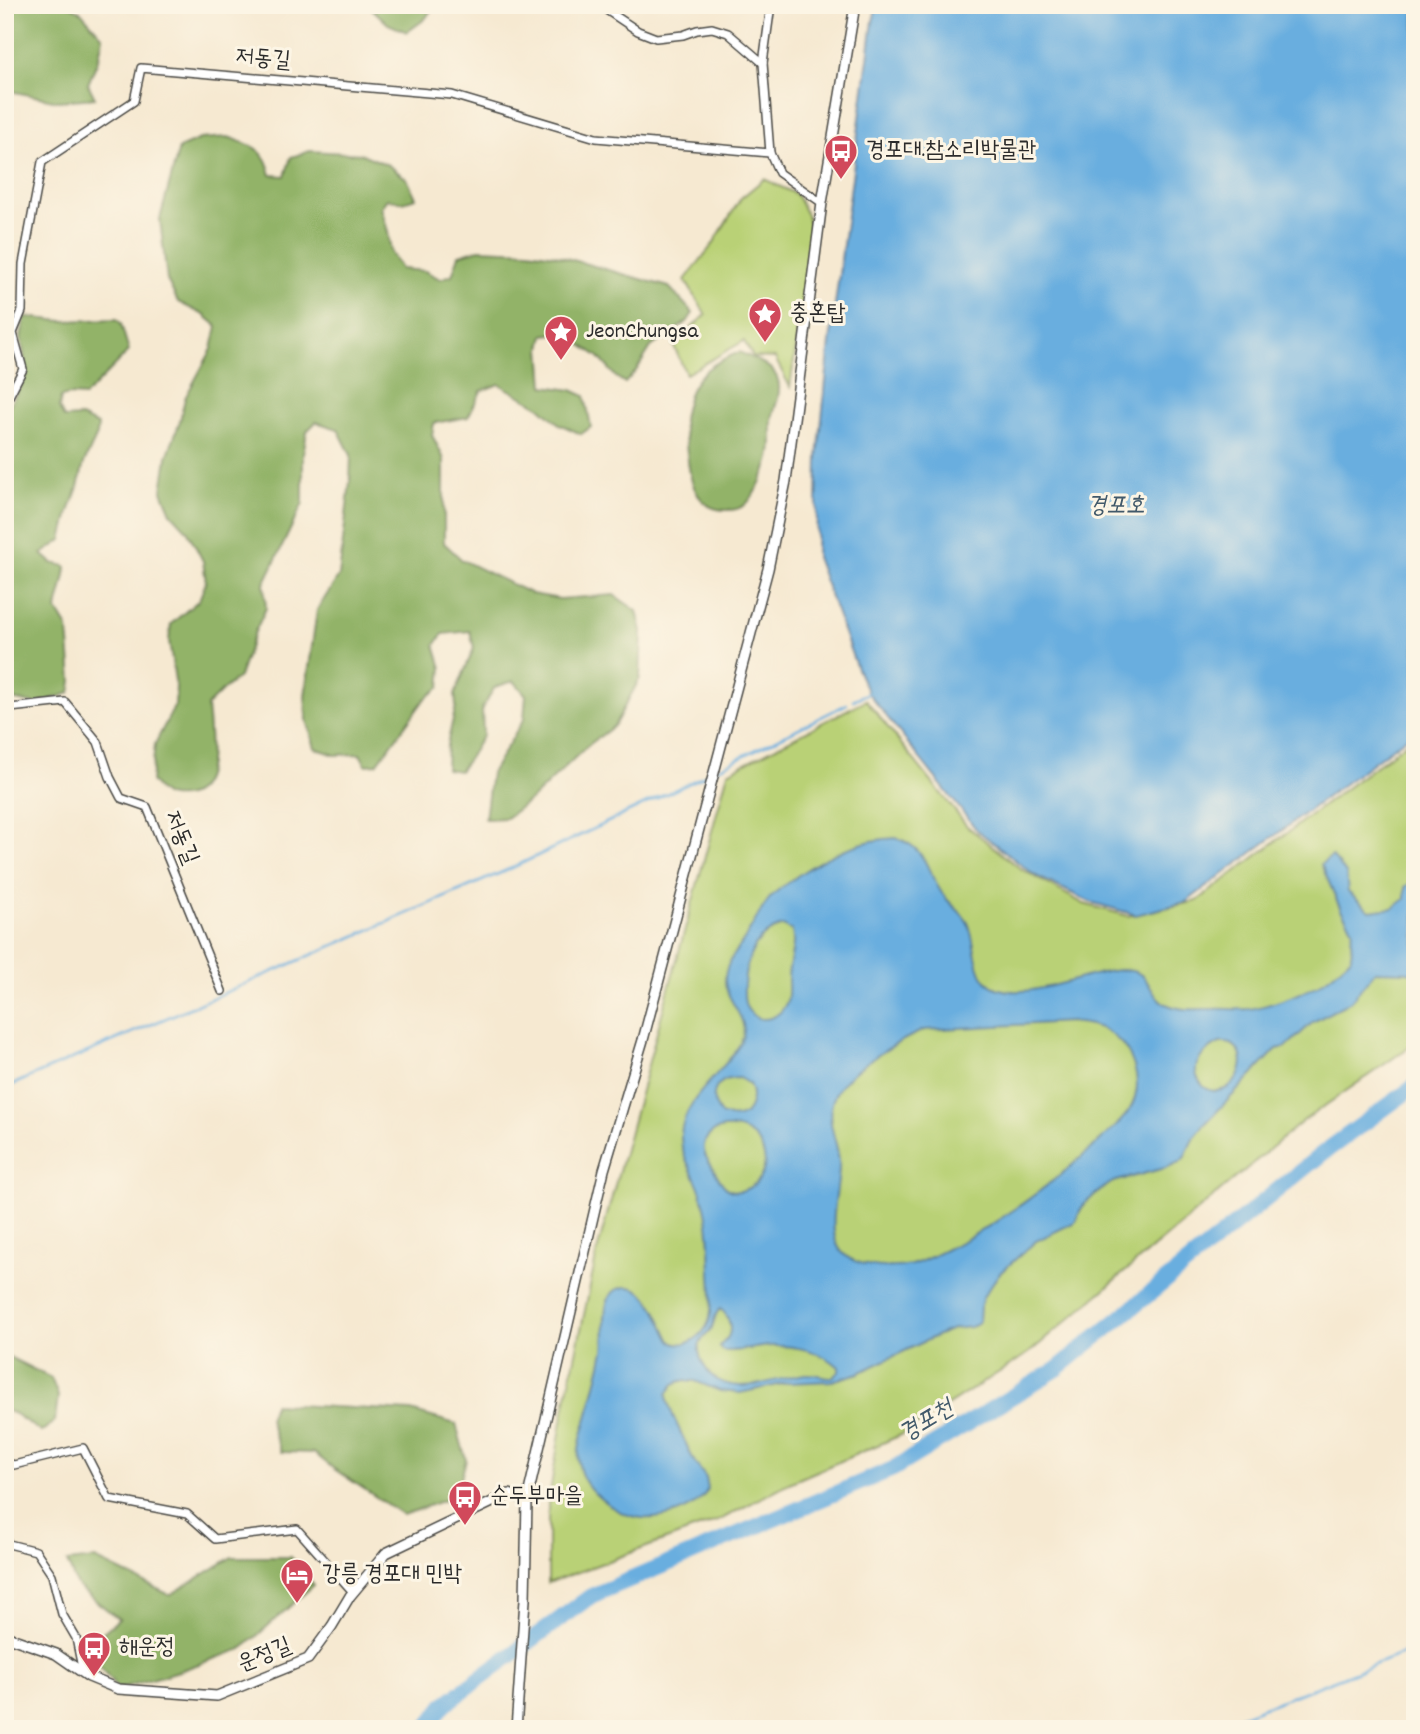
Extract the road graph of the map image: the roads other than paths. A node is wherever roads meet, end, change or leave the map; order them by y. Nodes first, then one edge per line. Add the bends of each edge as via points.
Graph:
1 (599, 5) edge
2 (771, 5) edge
3 (855, 5) edge
4 (763, 63) junction
5 (770, 153) junction
6 (822, 203) junction
7 (5, 404) edge
8 (5, 706) edge
9 (222, 991) dead end
10 (5, 1462) edge
11 (527, 1500) junction
12 (5, 1544) edge
13 (353, 1592) junction
14 (5, 1636) edge
15 (83, 1673) junction
16 (517, 1726) edge

1 - 4 street via 638,32 656,38 712,28 729,33
2 - 4 street
3 - 6 street
4 - 5 street
5 - 6 street via 779,173
5 - 7 street, 저동길 via 596,138 452,95 141,68 134,101 42,162 23,264 22,311 13,332 23,369
6 - 11 street via 786,481 768,569 604,1170
8 - 9 street, 저동길 via 65,702 98,742 121,798 147,807
10 - 13 street via 14,1465 83,1448 109,1499 187,1514 215,1539 297,1529
11 - 13 street, 운정길 via 509,1494 386,1553
11 - 16 street
12 - 15 street via 36,1551 52,1575 62,1614 76,1638
13 - 15 street, 운정길 via 308,1659 217,1696 118,1689
14 - 15 street, 운정길 via 56,1654

